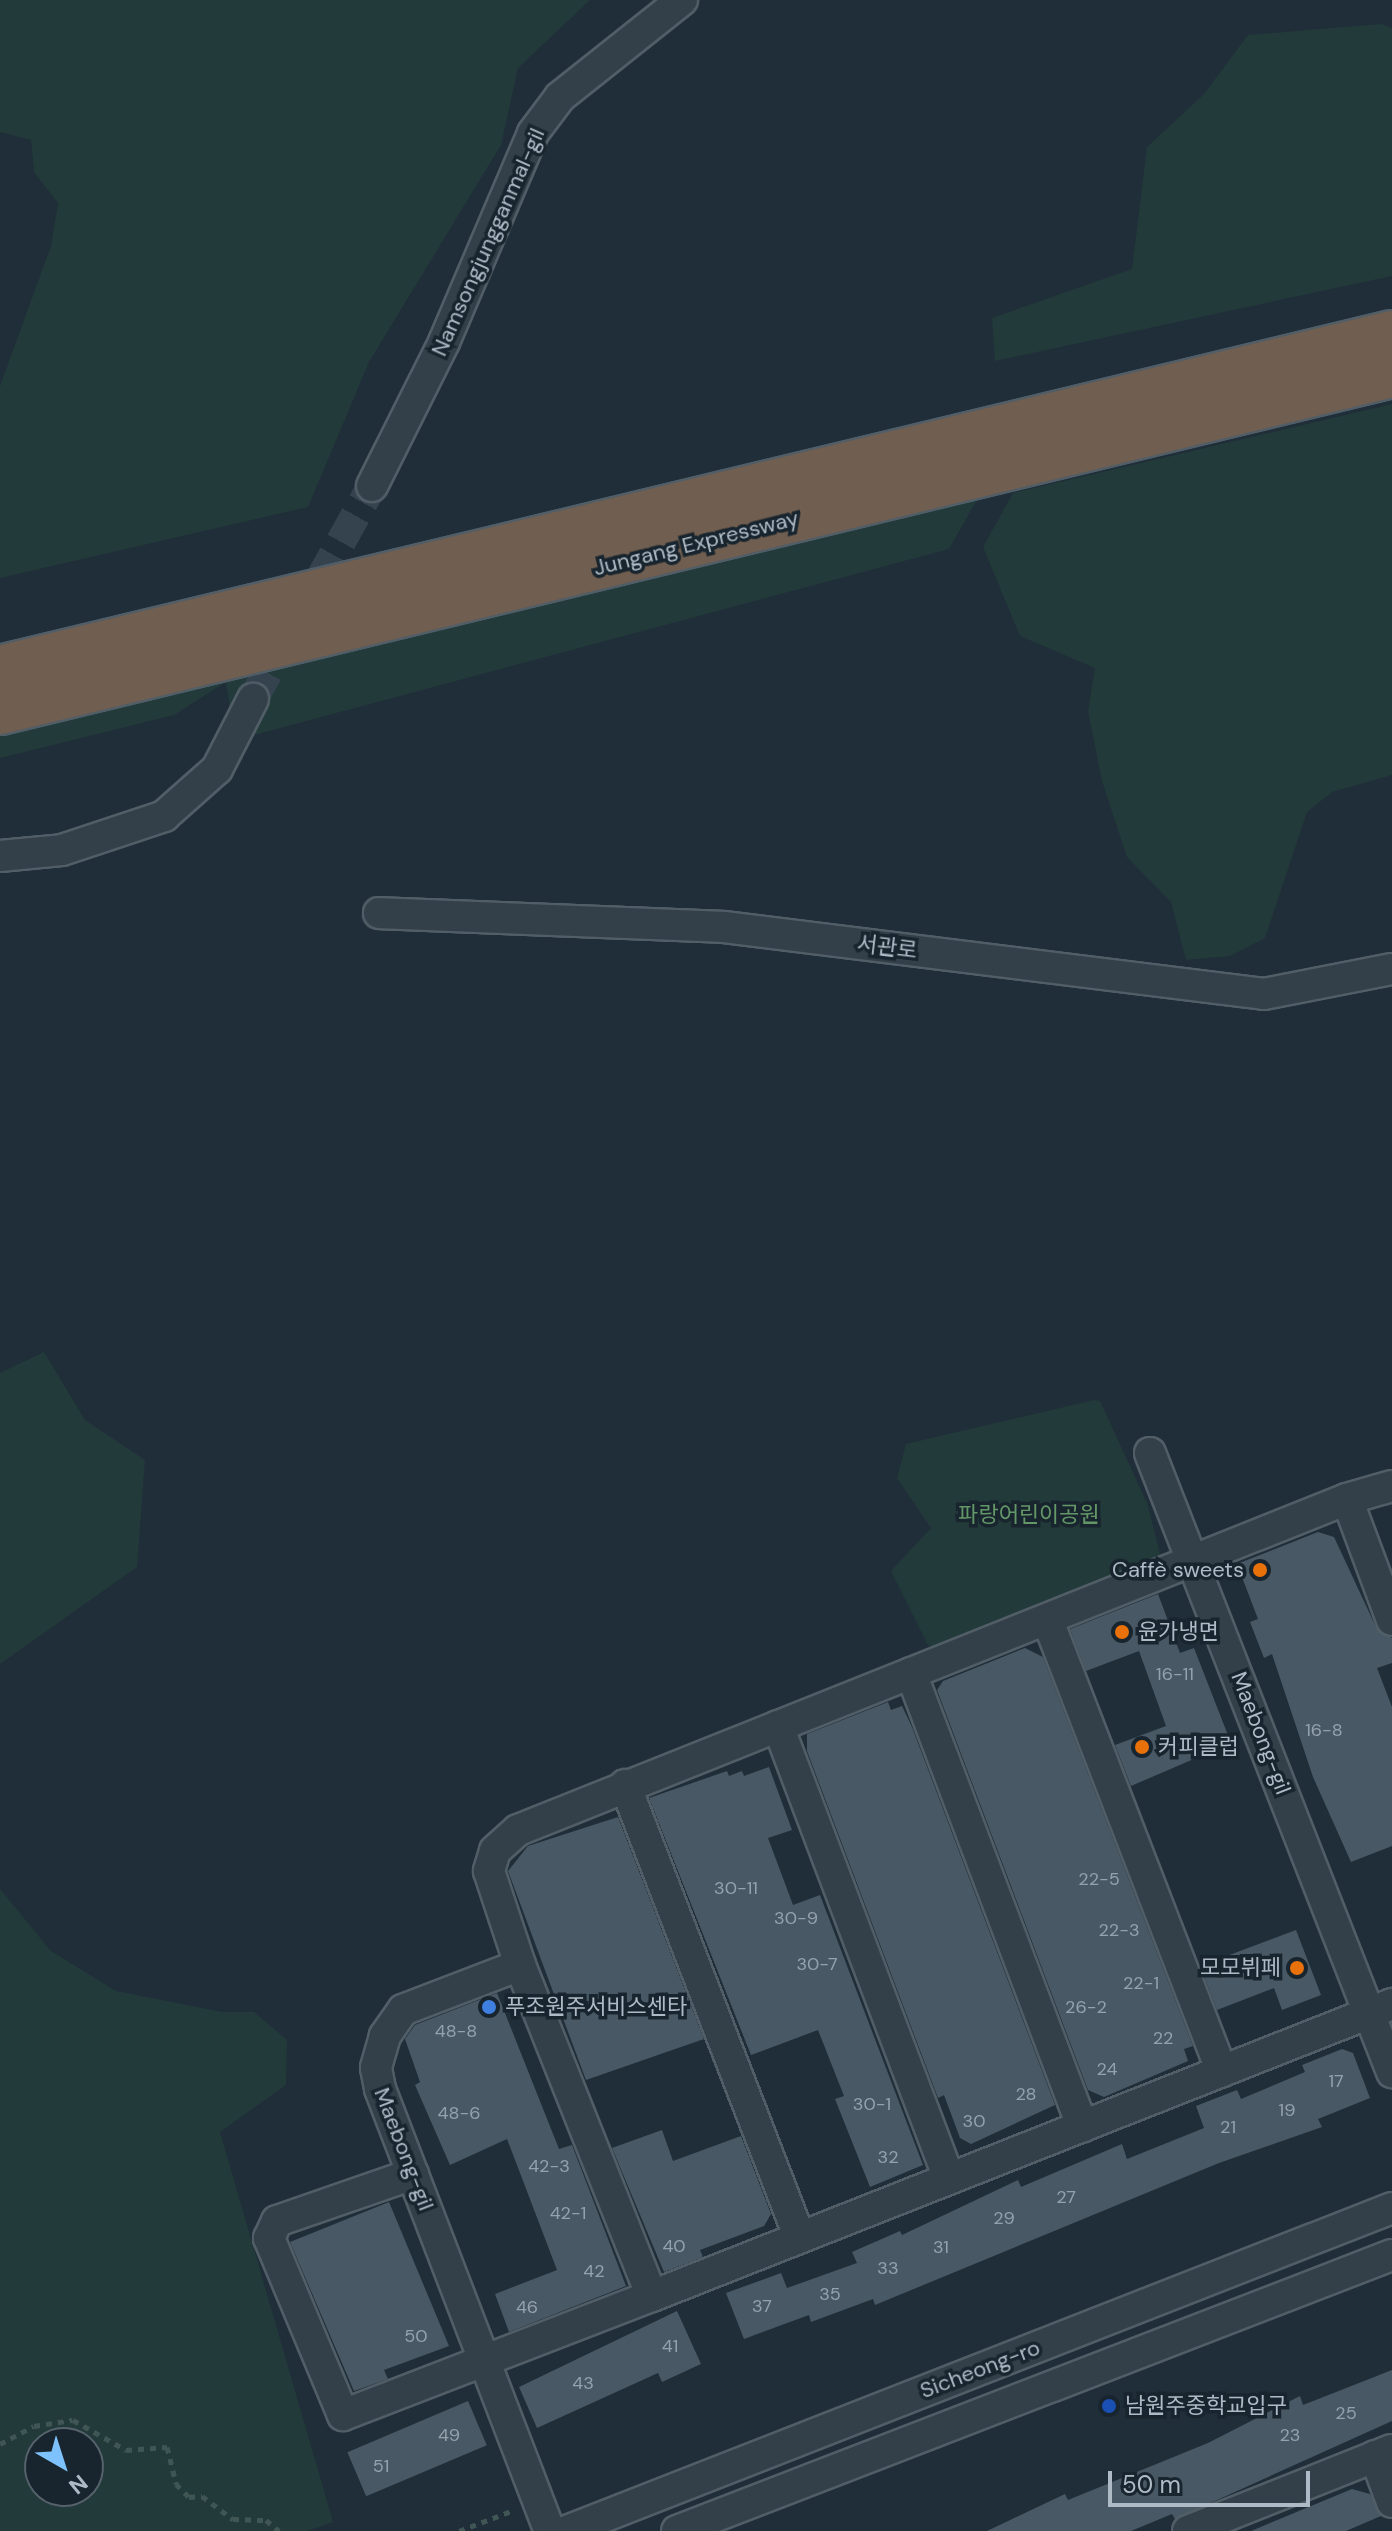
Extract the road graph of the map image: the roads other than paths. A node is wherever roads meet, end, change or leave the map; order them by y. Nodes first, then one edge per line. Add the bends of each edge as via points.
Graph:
1 (682, 0) edge
2 (1392, 333) edge
3 (1392, 375) edge
4 (372, 486) tunnel mouth
5 (0, 668) edge
6 (253, 699) tunnel mouth
7 (0, 712) edge
8 (0, 856) edge
9 (379, 913) dead end
10 (1392, 969) edge
11 (1150, 1453) dead end
12 (1392, 1486) edge
13 (1347, 1499) junction
14 (1195, 1561) junction
15 (1392, 1620) edge
16 (1048, 1621) junction
17 (911, 1673) junction
18 (778, 1726) junction
19 (625, 1785) junction
20 (520, 1965) junction
21 (1380, 2009) edge
22 (1222, 2072) junction
23 (1392, 2072) edge
24 (1083, 2127) junction
25 (413, 2174) junction
26 (949, 2179) junction
27 (1392, 2208) edge
28 (799, 2236) junction
29 (1392, 2255) edge
30 (652, 2296) junction
31 (488, 2363) junction
32 (1383, 2453) edge
33 (1392, 2502) edge
34 (1241, 2521) edge
35 (550, 2531) edge
36 (567, 2531) edge
37 (677, 2531) edge
38 (1188, 2531) edge

1 - 4 street, Namsongjungganmal-gil via 560,97 533,133 444,342
2 - 5 highway, Jungang Expressway
3 - 7 highway, Jungang Expressway
6 - 8 street via 217,769 164,816 62,850
9 - 10 street, 서관로 via 724,927 1264,994
11 - 14 street, Maebong-gil
12 - 13 street
13 - 14 street
13 - 15 street
14 - 16 street
14 - 21 street, Maebong-gil
16 - 17 street
16 - 22 street
17 - 18 street
17 - 24 street
18 - 19 street
18 - 26 street
19 - 20 street via 518,1830 495,1851 489,1871
19 - 28 street
20 - 25 street, Maebong-gil via 403,2010 392,2019 379,2051 377,2079
20 - 30 street
21 - 22 street
21 - 23 street, Maebong-gil
22 - 24 street
24 - 26 street
25 - 31 street, Maebong-gil
25 - 31 street via 277,2221 269,2238 343,2415
26 - 28 street
27 - 36 street, Sicheong-ro
28 - 30 street
29 - 37 street, Sicheong-ro
30 - 31 street
31 - 35 street, Maebong-gil
32 - 33 street
32 - 34 street
34 - 38 street

